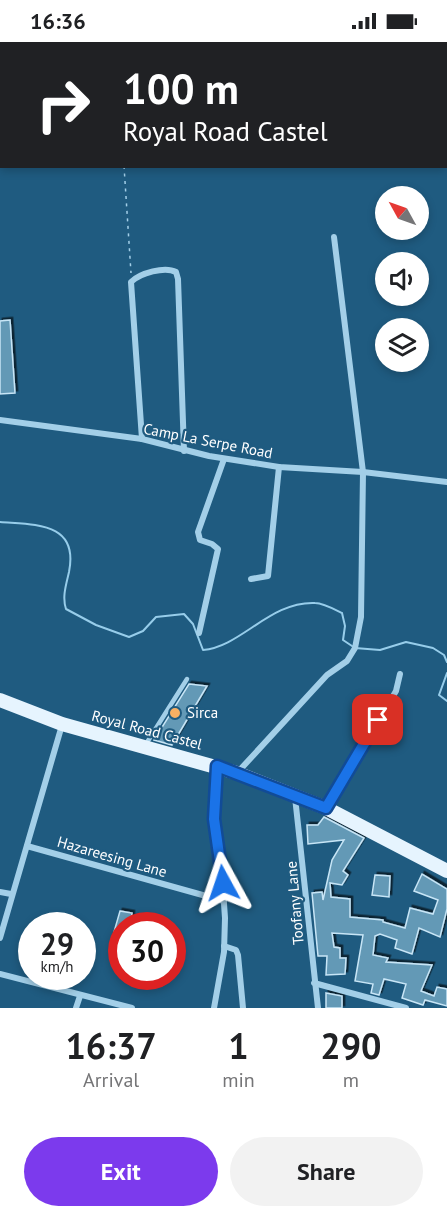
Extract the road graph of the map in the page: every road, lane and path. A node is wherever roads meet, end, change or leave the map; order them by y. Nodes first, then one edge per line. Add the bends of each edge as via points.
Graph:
1 (124, 168) edge
2 (334, 237) dead end
3 (131, 282) junction
4 (0, 420) edge
5 (142, 439) junction
6 (184, 451) junction
7 (225, 459) junction
8 (279, 467) junction
9 (363, 472) junction
10 (447, 482) edge
11 (251, 579) dead end
12 (199, 633) dead end
13 (400, 674) dead end
14 (187, 679) dead end
15 (0, 700) edge
16 (62, 724) junction
17 (144, 746) junction
18 (217, 766) junction
19 (237, 773) junction
20 (295, 796) junction
21 (326, 808) junction
22 (27, 846) junction
23 (447, 871) edge
24 (0, 892) edge
25 (11, 894) junction
26 (224, 901) junction
27 (0, 938) edge
28 (224, 946) junction
29 (0, 974) edge
30 (314, 983) junction
31 (80, 996) junction
32 (76, 1008) edge
33 (132, 1008) edge
34 (213, 1008) edge
35 (243, 1008) edge
36 (318, 1008) edge
37 (406, 1008) edge

1 - 3 path
2 - 9 street
3 - 5 street
3 - 6 street via 139,276 169,269 177,273
4 - 5 street, Camp La Serpe Road
5 - 6 street, Camp La Serpe Road
6 - 7 street, Camp La Serpe Road
7 - 8 street, Camp La Serpe Road
7 - 12 street via 198,532 200,540 218,549
8 - 9 street, Camp La Serpe Road
8 - 11 street via 268,576
9 - 10 street, Camp La Serpe Road
9 - 19 street via 362,617 353,654 348,662 327,675
13 - 21 street via 396,691
14 - 17 lane
15 - 16 main road, Royal Road Castel
16 - 17 main road, Royal Road Castel
16 - 22 street
17 - 18 main road, Royal Road Castel
18 - 19 main road, Royal Road Castel
18 - 26 street via 214,819
19 - 20 main road, Royal Road Castel
20 - 21 main road, Royal Road Castel
20 - 30 street, Toofany Lane
21 - 23 main road, Royal Road Castel
22 - 25 street
22 - 26 street, Hazareesing Lane
24 - 25 street
25 - 27 street
26 - 28 street
28 - 34 street
28 - 35 street via 236,950 238,955
29 - 31 street
30 - 36 street, Toofany Lane
30 - 37 street
31 - 32 street
31 - 33 street

